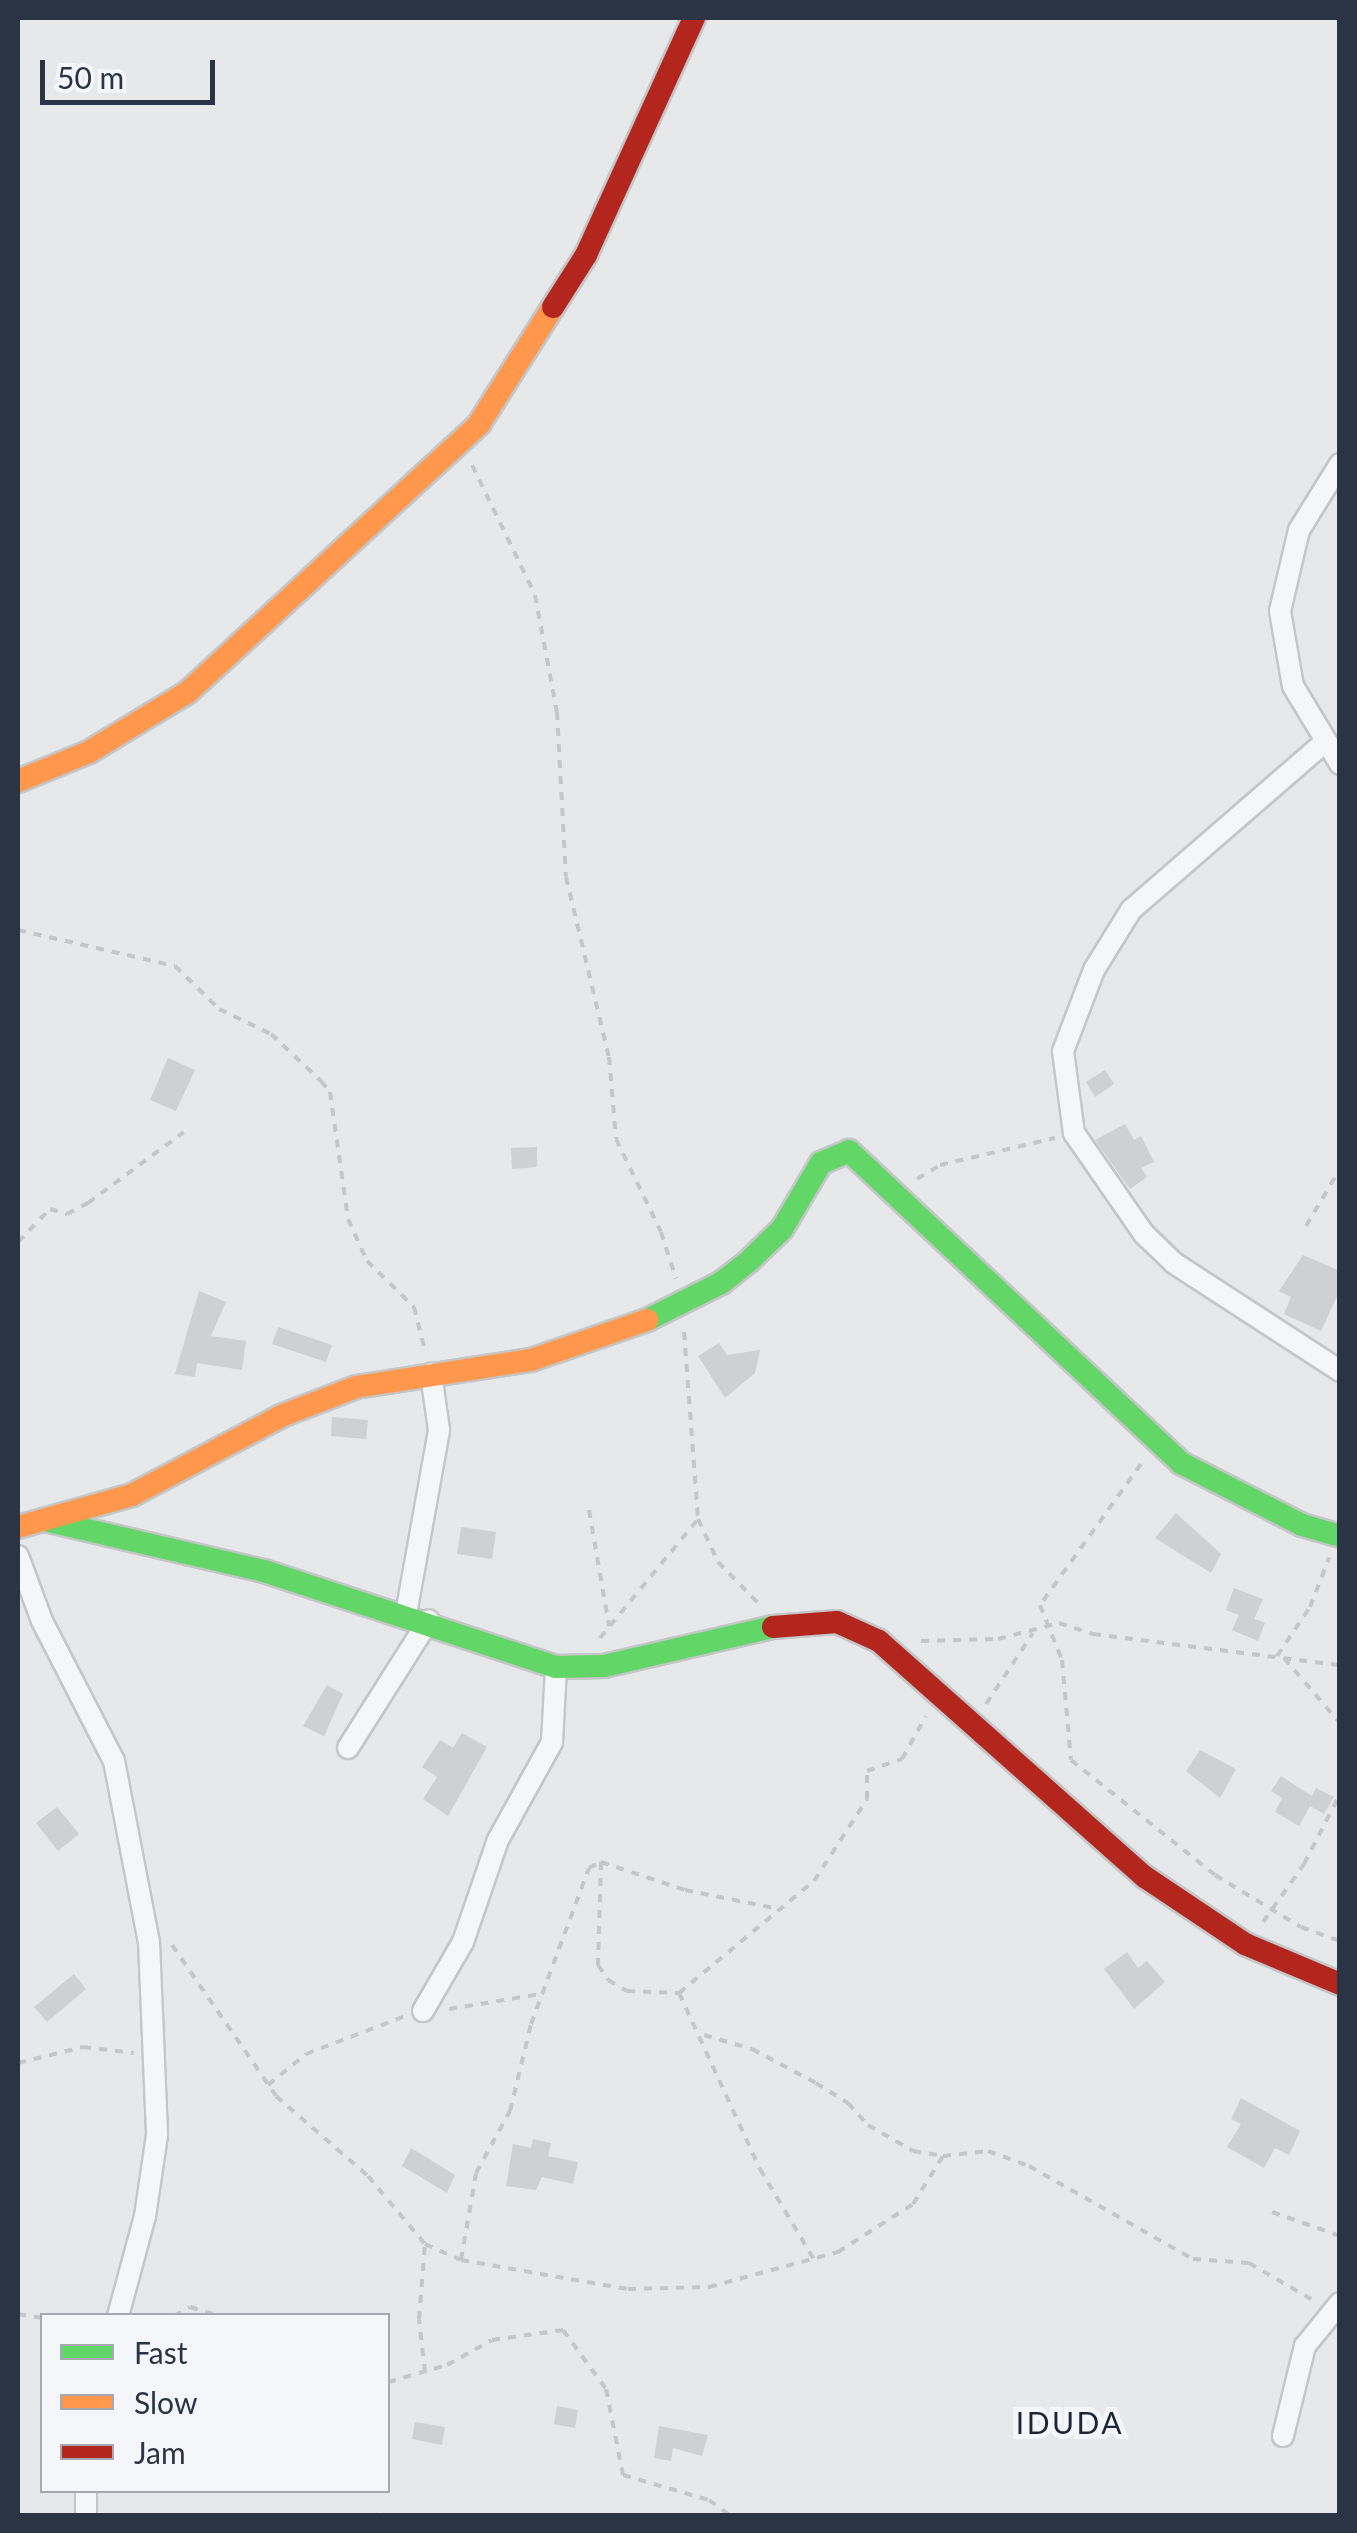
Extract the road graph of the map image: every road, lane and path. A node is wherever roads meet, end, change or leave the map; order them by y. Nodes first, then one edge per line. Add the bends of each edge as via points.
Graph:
1 (694, 18) edge
2 (461, 443) junction
3 (1340, 464) edge
4 (1326, 740) junction
5 (1340, 764) edge
6 (18, 781) edge
7 (18, 930) edge
8 (184, 1132) dead end
9 (1074, 1133) junction
10 (1340, 1169) edge
11 (906, 1206) junction
12 (1306, 1226) dead end
13 (18, 1242) edge
14 (682, 1297) junction
15 (685, 1322) dead end
16 (1340, 1371) edge
17 (429, 1374) junction
18 (1154, 1440) junction
19 (590, 1510) dead end
20 (698, 1518) junction
21 (46, 1520) junction
22 (18, 1525) edge
23 (1339, 1538) edge
24 (18, 1556) edge
25 (418, 1617) junction
26 (771, 1625) junction
27 (609, 1626) junction
28 (1048, 1626) junction
29 (1033, 1633) junction
30 (878, 1641) junction
31 (1280, 1657) junction
32 (1340, 1665) edge
33 (556, 1667) junction
34 (580, 1668) junction
35 (934, 1692) junction
36 (1340, 1723) edge
37 (971, 1727) junction
38 (348, 1748) dead end
39 (1340, 1794) edge
40 (1328, 1820) junction
41 (1340, 1821) edge
42 (602, 1862) junction
43 (780, 1908) junction
44 (1272, 1910) junction
45 (143, 1911) junction
46 (1340, 1941) edge
47 (1246, 1944) junction
48 (1340, 1984) edge
49 (679, 1992) junction
50 (541, 1994) junction
51 (423, 2011) junction
52 (704, 2035) junction
53 (158, 2058) junction
54 (18, 2063) edge
55 (268, 2085) junction
56 (942, 2156) junction
57 (1272, 2212) dead end
58 (1340, 2236) edge
59 (425, 2244) junction
60 (461, 2260) junction
61 (815, 2260) junction
62 (1337, 2306) edge
63 (119, 2313) edge
64 (179, 2313) edge
65 (209, 2313) edge
66 (424, 2372) junction
67 (390, 2381) edge
68 (1283, 2436) dead end
69 (86, 2501) edge
70 (73, 2516) edge
71 (731, 2516) edge

1 - 2 street via 586,255
2 - 6 street via 188,692 89,752
2 - 14 path via 503,517 536,596 557,712 566,878 609,1057 616,1140 661,1232
3 - 4 street via 1299,530 1280,611 1293,686
4 - 5 street
4 - 9 street via 1159,881 1109,943 1064,1050
7 - 17 path via 175,966 219,1009 271,1034 321,1081 330,1092 348,1219 367,1261 420,1318
8 - 13 path via 88,1203 68,1214 50,1209
9 - 11 path via 940,1165 913,1183
9 - 16 street via 1162,1254
10 - 12 path
11 - 14 street via 861,1158 839,1151 821,1162 764,1248 721,1283
11 - 18 street
14 - 17 street via 609,1337 531,1360
15 - 20 path
17 - 21 street via 356,1388 282,1416 132,1495
17 - 25 street via 438,1430
18 - 23 street via 1234,1494
18 - 28 path via 1116,1506 1044,1593 1040,1605
19 - 27 path
20 - 26 path via 718,1562
20 - 27 path
21 - 22 street
21 - 25 street via 264,1571
23 - 31 path
24 - 45 street via 114,1761
25 - 33 street
25 - 38 street
26 - 30 street via 837,1622
26 - 34 street
27 - 34 path
28 - 29 path
28 - 31 path
28 - 44 path via 1062,1660 1071,1760 1215,1875
29 - 30 path
29 - 37 path
30 - 35 street
31 - 32 path
31 - 36 path
33 - 34 street
33 - 51 street via 552,1742 498,1840 463,1942
35 - 37 street
35 - 43 path via 911,1748 890,1767 867,1771 867,1798 834,1856
37 - 47 street via 1118,1856
39 - 40 path
40 - 41 path
40 - 44 path
42 - 43 path via 685,1890
42 - 49 path via 598,1964 608,1980 627,1990
42 - 50 path via 580,1884
43 - 49 path
44 - 46 path
44 - 47 path
45 - 53 street
45 - 55 path
47 - 48 street
49 - 52 path
50 - 51 path
50 - 60 path via 510,2110 476,2173
51 - 55 path via 306,2054
52 - 56 path via 752,2049 848,2102 868,2126 913,2150
52 - 61 path via 708,2066
53 - 54 path via 83,2047
53 - 63 street via 154,2170
55 - 59 path via 368,2176
56 - 61 path via 913,2204
56 - 62 path via 988,2151 1030,2166 1194,2259 1249,2263
57 - 58 path
59 - 60 path
59 - 66 path
60 - 61 path via 660,2291 709,2288
62 - 68 street via 1298,2363
64 - 65 path via 190,2307
66 - 67 path
66 - 71 path via 492,2340 564,2330 606,2390 624,2475 709,2500
69 - 70 street

